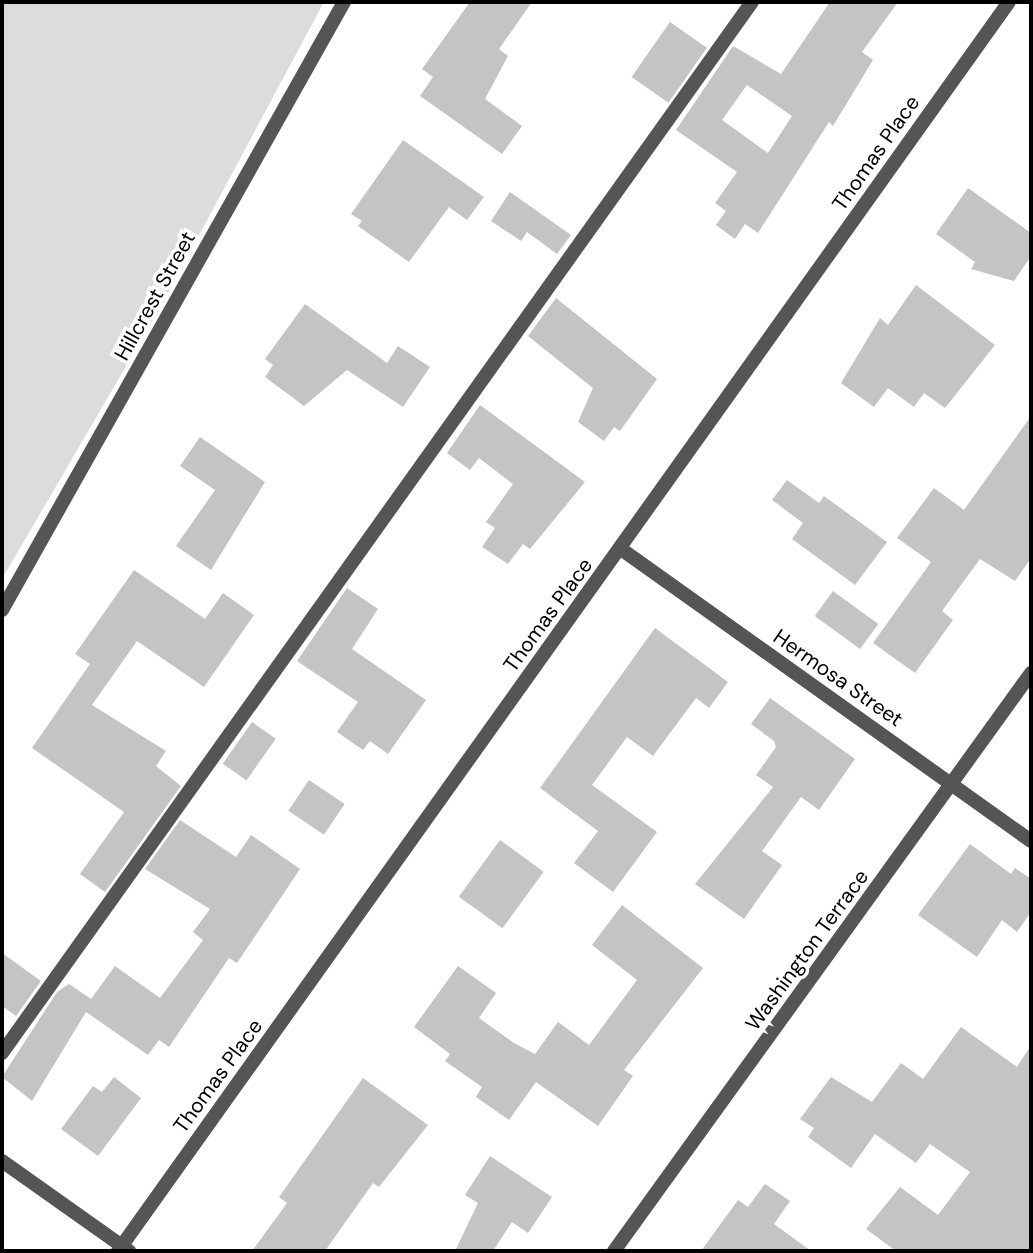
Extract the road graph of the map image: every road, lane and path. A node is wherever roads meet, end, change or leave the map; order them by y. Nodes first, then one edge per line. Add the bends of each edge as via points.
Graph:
1 (344, 2) edge
2 (752, 2) edge
3 (1009, 2) edge
4 (621, 549) junction
5 (2, 610) edge
6 (1031, 673) edge
7 (952, 786) junction
8 (1031, 841) edge
9 (2, 1054) edge
10 (2, 1161) edge
11 (123, 1250) edge
12 (614, 1251) edge

1 - 5 street, Hillcrest Street
2 - 9 street
3 - 4 street, Thomas Place
4 - 7 street, Hermosa Street
4 - 11 street, Thomas Place
6 - 7 street, Washington Terrace
7 - 8 street, Hermosa Street
7 - 12 street, Washington Terrace
10 - 11 street

